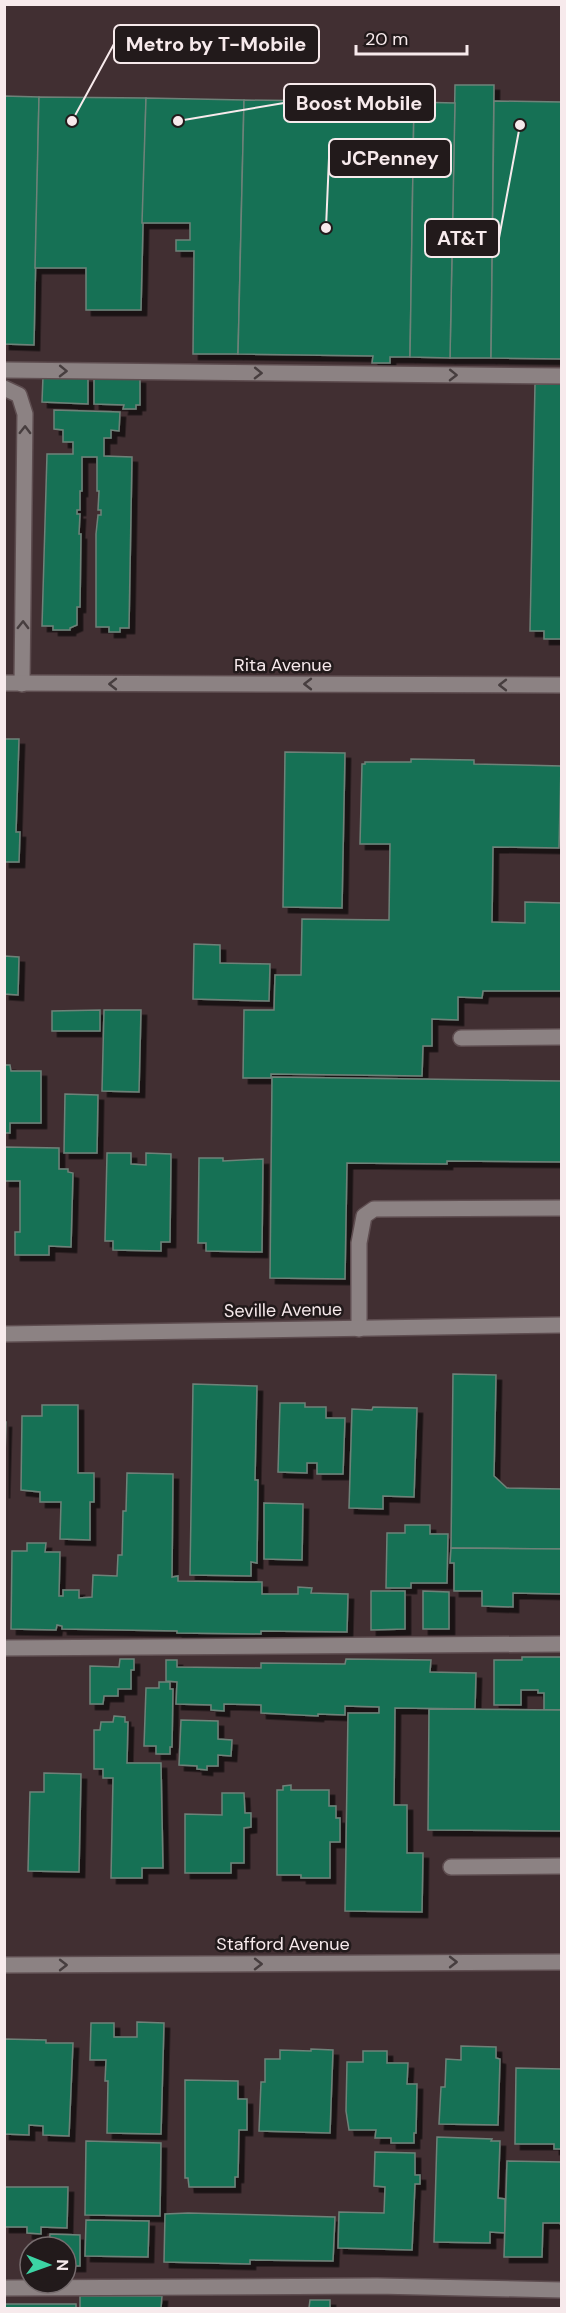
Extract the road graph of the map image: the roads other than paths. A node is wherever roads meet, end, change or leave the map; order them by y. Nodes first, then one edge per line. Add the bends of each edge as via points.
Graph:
1 (4, 370) edge
2 (561, 376) edge
3 (4, 388) edge
4 (4, 683) edge
5 (22, 684) junction
6 (561, 685) edge
7 (561, 1037) edge
8 (461, 1038) dead end
9 (561, 1208) edge
10 (561, 1325) edge
11 (359, 1329) junction
12 (4, 1334) edge
13 (561, 1644) edge
14 (4, 1648) edge
15 (561, 1866) edge
16 (451, 1867) dead end
17 (561, 1962) edge
18 (4, 1965) edge
19 (4, 2288) edge
20 (561, 2290) edge

1 -> 2 street
5 -> 3 street via 25,414 19,395
4 - 5 street, Rita Avenue
6 -> 5 street, Rita Avenue
7 - 8 street
9 - 11 street via 374,1209 364,1216 359,1243
10 - 11 street, Seville Avenue
11 - 12 street, Seville Avenue
13 - 14 street
15 - 16 street
18 -> 17 street, Stafford Avenue
19 - 20 street via 377,2286

